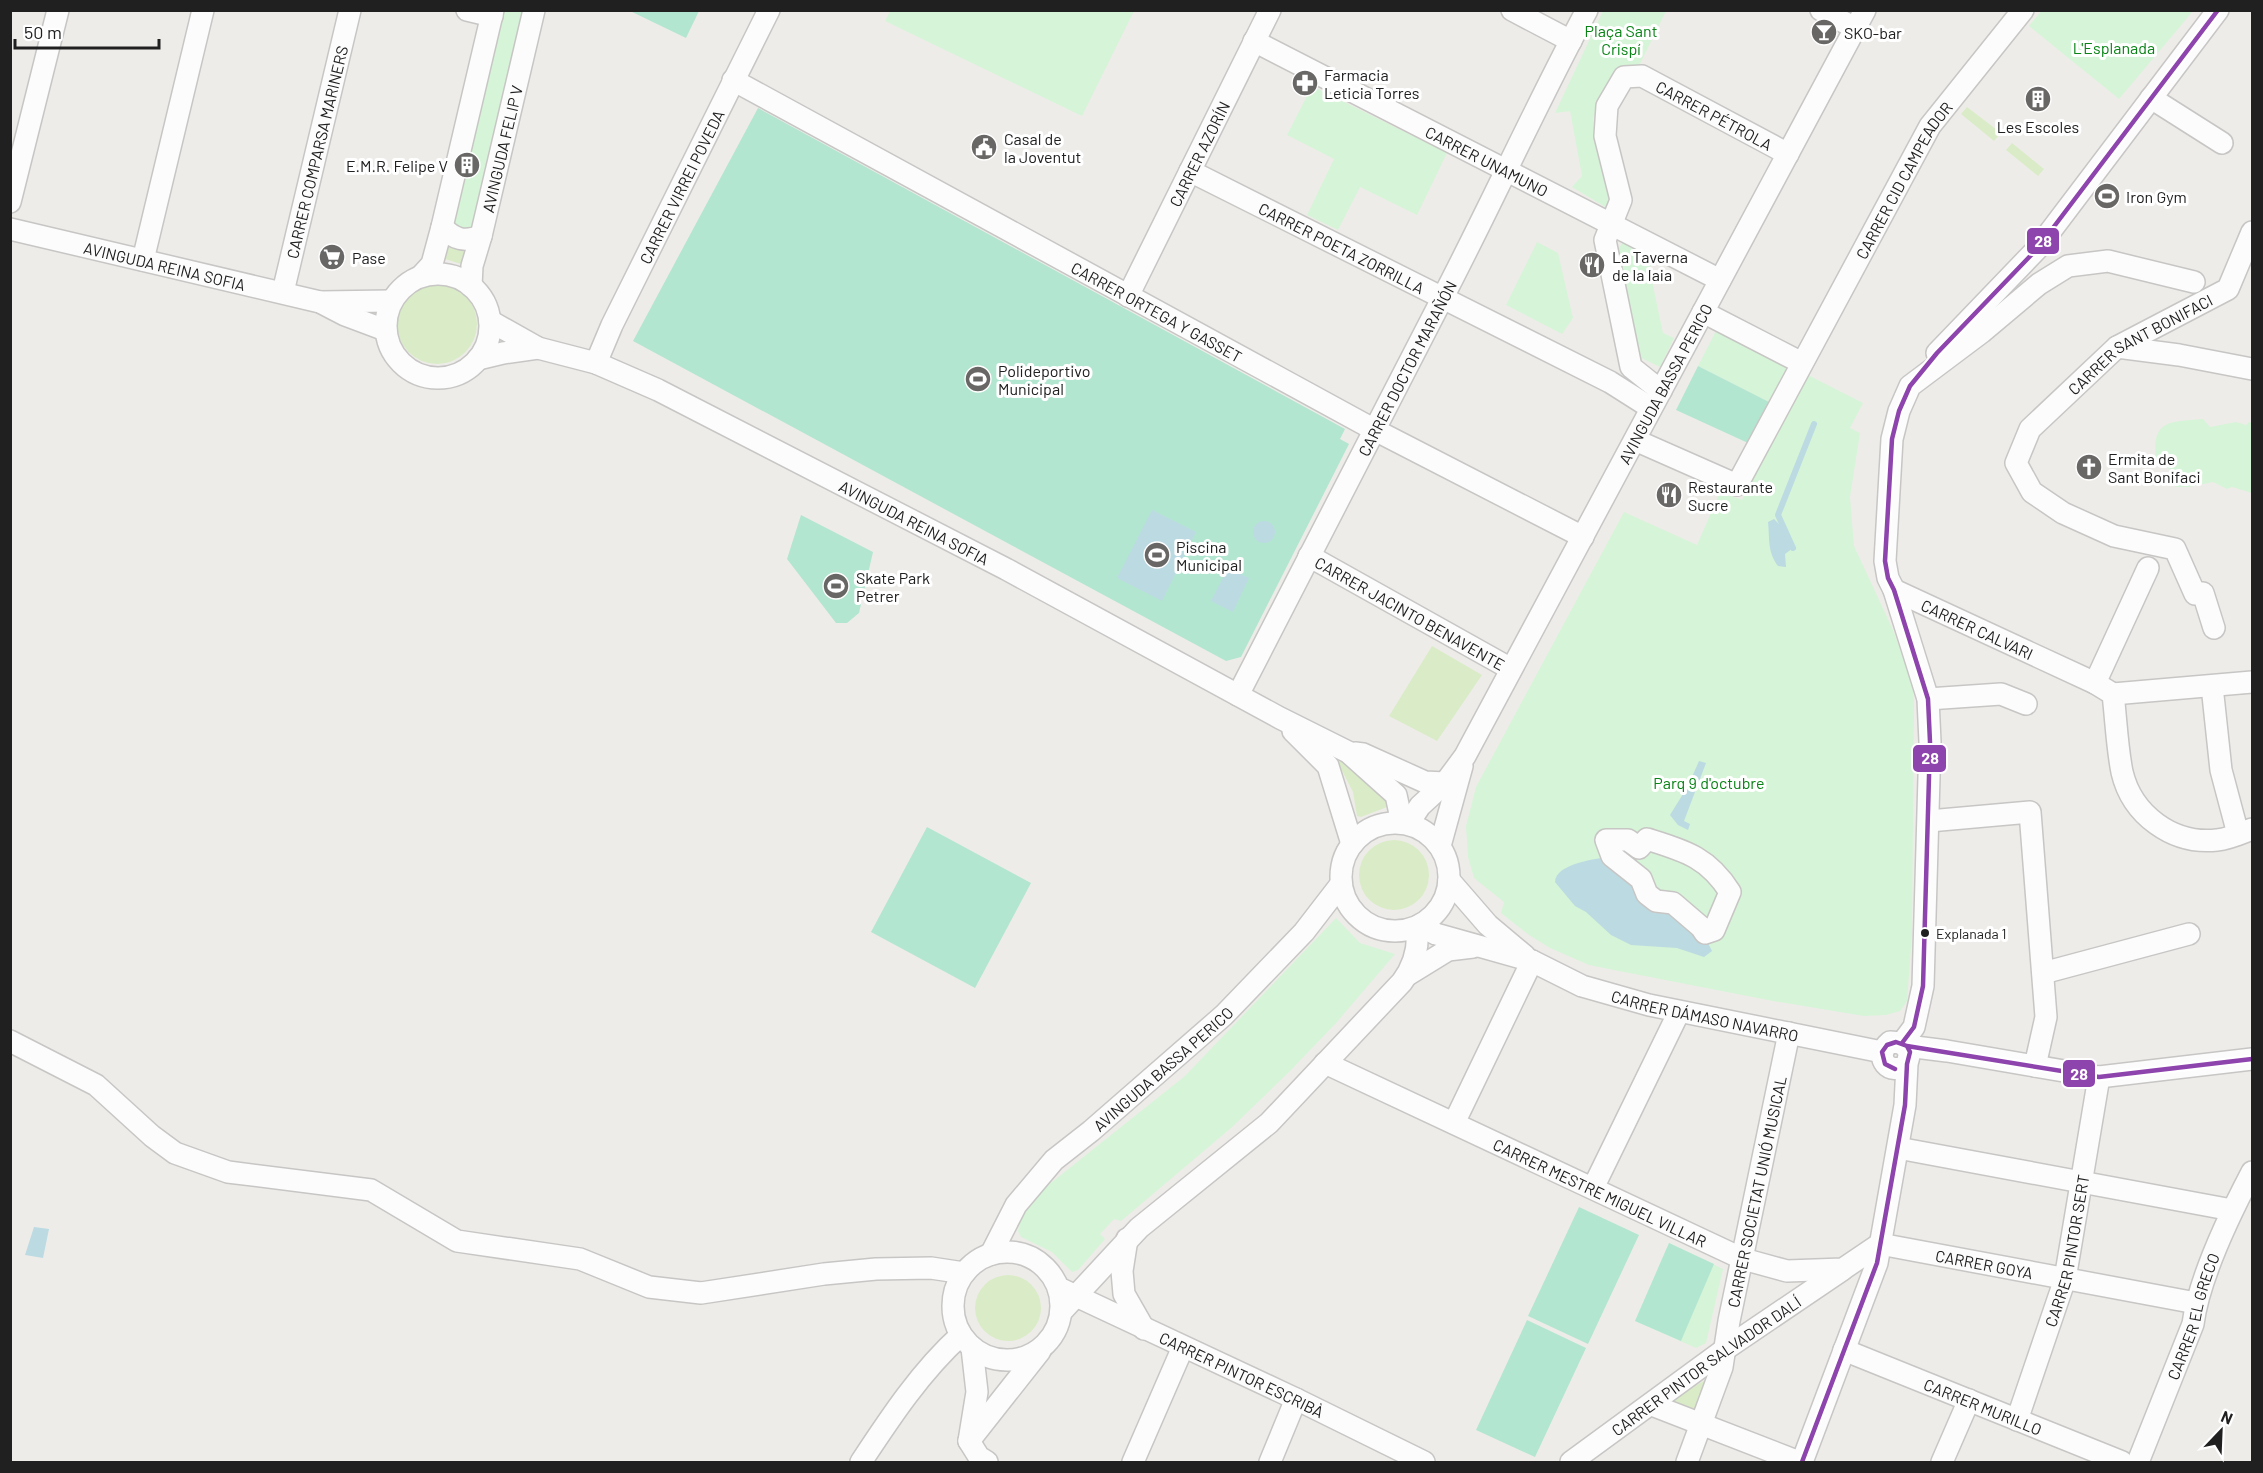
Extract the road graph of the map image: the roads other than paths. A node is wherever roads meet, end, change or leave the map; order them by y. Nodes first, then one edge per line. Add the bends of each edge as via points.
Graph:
1 (57, 10) edge
2 (203, 10) edge
3 (350, 10) edge
4 (467, 10) edge
5 (534, 10) edge
6 (769, 10) edge
7 (1270, 10) edge
8 (1512, 10) edge
9 (1587, 10) edge
10 (1821, 10) edge
11 (2023, 10) edge
12 (2218, 10) edge
13 (492, 13) edge
14 (1860, 20) edge
15 (1254, 41) junction
16 (1571, 41) junction
17 (734, 80) junction
18 (2151, 98) junction
19 (2222, 143) dead end
20 (1788, 154) junction
21 (1505, 170) junction
22 (1190, 171) junction
23 (10, 202) edge
24 (1611, 224) junction
25 (442, 227) junction
26 (10, 229) edge
27 (2253, 232) edge
28 (481, 236) junction
29 (2151, 258) dead end
30 (143, 260) junction
31 (2108, 261) junction
32 (421, 276) junction
33 (1720, 280) junction
34 (2194, 282) dead end
35 (471, 286) junction
36 (283, 292) junction
37 (1128, 296) junction
38 (1443, 297) junction
39 (391, 301) junction
40 (320, 302) junction
41 (1703, 312) junction
42 (490, 321) junction
43 (385, 330) junction
44 (2116, 347) junction
45 (538, 348) junction
46 (478, 359) junction
47 (596, 363) junction
48 (1802, 363) junction
49 (1631, 367) junction
50 (2253, 369) edge
51 (1610, 382) junction
52 (1910, 386) junction
53 (1656, 400) junction
54 (1373, 429) junction
55 (1635, 440) junction
56 (1583, 537) junction
57 (1309, 556) junction
58 (2148, 568) dead end
59 (1894, 590) junction
60 (2214, 628) dead end
61 (1511, 669) junction
62 (2253, 682) edge
63 (2212, 686) junction
64 (2104, 688) junction
65 (1238, 695) junction
66 (1928, 699) junction
67 (2026, 704) dead end
68 (1280, 718) junction
69 (1348, 752) junction
70 (1465, 756) junction
71 (1444, 783) junction
72 (1929, 821) junction
73 (1405, 824) junction
74 (2245, 832) edge
75 (1606, 840) joint
76 (1352, 844) junction
77 (1440, 846) junction
78 (1449, 880) junction
79 (1341, 885) junction
80 (1418, 926) junction
81 (2189, 934) dead end
82 (1481, 945) junction
83 (1532, 961) junction
84 (2043, 973) junction
85 (1408, 974) junction
86 (1679, 1012) junction
87 (1789, 1033) junction
88 (10, 1041) edge
89 (1906, 1051) junction
90 (2253, 1059) edge
91 (1324, 1063) junction
92 (2035, 1066) junction
93 (2099, 1077) junction
94 (1454, 1123) junction
95 (1898, 1148) junction
96 (2253, 1172) edge
97 (2082, 1182) junction
98 (1593, 1188) junction
99 (2232, 1210) junction
100 (1127, 1239) junction
101 (1880, 1244) junction
102 (991, 1254) junction
103 (1743, 1258) junction
104 (1843, 1269) junction
105 (964, 1273) junction
106 (2065, 1279) junction
107 (1065, 1298) junction
108 (2196, 1303) junction
109 (1144, 1329) junction
110 (966, 1342) junction
111 (1044, 1346) junction
112 (1183, 1347) junction
113 (1725, 1350) junction
114 (1844, 1350) junction
115 (1296, 1399) junction
116 (1969, 1400) junction
117 (1652, 1405) junction
118 (2018, 1420) junction
119 (1701, 1424) junction
120 (978, 1453) edge
121 (861, 1462) edge
122 (1133, 1462) edge
123 (1270, 1462) edge
124 (1424, 1462) edge
125 (1570, 1462) edge
126 (1687, 1462) edge
127 (1801, 1462) edge
128 (1942, 1462) edge
129 (2122, 1462) edge
130 (2138, 1462) edge

1 - 23 street
2 - 30 street
3 - 36 street, CARRER COMPARSA MARINERS
4 - 13 street
5 - 28 street, AVINGUDA FELIP V
6 - 17 street, CARRER VIRREI POVEDA
7 - 15 street, CARRER AZORÍN
8 - 16 street
9 - 16 street
10 - 14 street
11 - 48 street, CARRER CID CAMPEADOR via 1930,126
12 - 18 street
13 - 25 street
14 - 20 street, AVINGUDA BASSA PERICO
15 - 21 street, CARRER UNAMUNO
15 - 22 street, CARRER AZORÍN
16 - 21 street, CARRER DOCTOR MARAÑÓN
17 - 37 street, CARRER ORTEGA Y GASSET
17 - 47 street, CARRER VIRREI POVEDA
18 - 19 street
18 - 52 street via 2037,249
20 - 24 street, CARRER PÉTROLA via 1642,76 1624,77 1606,106 1605,136 1621,200
20 - 33 street, AVINGUDA BASSA PERICO
21 - 24 street, CARRER UNAMUNO
21 - 38 street, CARRER DOCTOR MARAÑÓN
22 - 37 street, CARRER AZORÍN
22 - 38 street, CARRER POETA ZORRILLA
24 - 33 street, CARRER UNAMUNO
24 - 49 street via 1605,240
25 - 28 street via 452,237 467,241
25 - 32 street via 432,264
26 - 30 street, AVINGUDA REINA SOFIA
27 - 44 street, CARRER SANT BONIFACI via 2228,289
28 - 35 street, AVINGUDA FELIP V
29 - 31 street
30 - 36 street, AVINGUDA REINA SOFIA
31 - 34 street
31 - 52 street via 2068,266 2039,284
32 - 35 street via 438,273
32 - 39 street via 403,286
33 - 41 street, AVINGUDA BASSA PERICO
35 - 42 street via 484,302
36 - 40 street, AVINGUDA REINA SOFIA
37 - 54 street, CARRER ORTEGA Y GASSET
38 - 51 street, CARRER POETA ZORRILLA
38 - 54 street, CARRER DOCTOR MARAÑÓN
39 - 40 street, AVINGUDA REINA SOFIA
39 - 43 street
40 - 43 street, AVINGUDA REINA SOFIA
41 - 48 street
41 - 53 street, AVINGUDA BASSA PERICO
42 - 45 street, AVINGUDA REINA SOFIA
42 - 46 street via 486,348
43 - 46 street via 390,350 403,366 422,376 442,378 462,372
44 - 50 street
44 - 60 street, CARRER SANT BONIFACI via 2062,409 2030,429 2016,463 2032,492 2063,513 2114,536 2175,549 2195,594 2203,593
45 - 46 street, AVINGUDA REINA SOFIA
45 - 47 street, AVINGUDA REINA SOFIA
47 - 65 street, AVINGUDA REINA SOFIA via 657,390 985,558
48 - 55 street, CARRER CID CAMPEADOR via 1737,485
49 - 51 street
49 - 53 street
51 - 53 street, CARRER POETA ZORRILLA
52 - 59 street via 1892,439 1885,561
53 - 55 street, AVINGUDA BASSA PERICO
54 - 56 street, CARRER ORTEGA Y GASSET
54 - 57 street, CARRER DOCTOR MARAÑÓN
55 - 56 street, AVINGUDA BASSA PERICO
56 - 61 street, AVINGUDA BASSA PERICO
57 - 61 street, CARRER JACINTO BENAVENTE
57 - 65 street, CARRER DOCTOR MARAÑÓN
58 - 64 street
59 - 64 street, CARRER CALVARI
59 - 66 street
61 - 70 street, AVINGUDA BASSA PERICO
62 - 63 street
63 - 64 street
63 - 74 street via 2222,770
64 - 74 street via 2132,800 2156,825 2183,838 2217,840
65 - 68 street, AVINGUDA REINA SOFIA
66 - 67 street via 2001,694
66 - 72 street
68 - 69 street, AVINGUDA REINA SOFIA
68 - 76 street, AVINGUDA REINA SOFIA via 1328,766
69 - 71 street, AVINGUDA REINA SOFIA via 1363,754 1425,782
69 - 73 street, AVINGUDA REINA SOFIA via 1396,795
70 - 71 street, AVINGUDA BASSA PERICO
70 - 77 street, AVINGUDA BASSA PERICO
71 - 73 street, AVINGUDA BASSA PERICO
72 - 84 street via 2030,812
72 - 89 street via 1923,986
73 - 76 street via 1374,827
73 - 77 street via 1426,832
75 - 75 street via 1612,856 1641,879 1647,894 1656,901 1673,903 1705,933 1714,930 1730,892 1709,865 1647,839 1639,848 1628,840
76 - 79 street via 1343,863
77 - 78 street via 1448,863
78 - 80 street via 1448,892 1437,912
78 - 83 street, CARRER DÁMASO NAVARRO via 1488,925
79 - 80 street via 1356,914 1369,924 1401,931
79 - 102 street, AVINGUDA BASSA PERICO via 1305,932 1224,1015 1054,1160 1016,1205
80 - 82 street, CARRER DÁMASO NAVARRO
80 - 85 street via 1419,943
81 - 84 street
82 - 83 street, CARRER DÁMASO NAVARRO
82 - 85 street via 1449,950
83 - 86 street, CARRER DÁMASO NAVARRO via 1582,986
83 - 94 street
84 - 92 street via 2046,1017
85 - 91 street
86 - 87 street, CARRER DÁMASO NAVARRO
86 - 98 street
87 - 89 street, CARRER DÁMASO NAVARRO via 1882,1052 1890,1042
87 - 103 street, CARRER SOCIETAT UNIÓ MUSICAL
88 - 105 street via 96,1085 175,1153 228,1172 371,1190 457,1241 580,1259 649,1287 701,1293 876,1269 931,1268
89 - 92 street
89 - 95 street via 1905,1105
90 - 93 street
91 - 94 street, CARRER MESTRE MIGUEL VILLAR
91 - 100 street via 1269,1122
92 - 93 street
93 - 97 street, CARRER PINTOR SERT
94 - 98 street, CARRER MESTRE MIGUEL VILLAR
95 - 97 street
95 - 101 street
96 - 99 street, CARRER EL GRECO
97 - 99 street
97 - 106 street, CARRER PINTOR SERT
98 - 103 street, CARRER MESTRE MIGUEL VILLAR
99 - 108 street, CARRER EL GRECO
100 - 107 street
100 - 109 street via 1122,1271 1124,1294
101 - 104 street
101 - 106 street, CARRER GOYA
101 - 114 street via 1877,1263
102 - 105 street
102 - 107 street via 1011,1252 1031,1257 1048,1270
103 - 104 street, CARRER MESTRE MIGUEL VILLAR via 1787,1271
103 - 113 street, CARRER SOCIETAT UNIÓ MUSICAL
104 - 113 street, CARRER PINTOR SALVADOR DALÍ
105 - 110 street via 954,1293 953,1315
106 - 108 street, CARRER GOYA
106 - 118 street, CARRER PINTOR SERT
107 - 109 street, CARRER PINTOR ESCRIBÀ
107 - 111 street via 1056,1330
108 - 130 street, CARRER EL GRECO via 2193,1324
109 - 112 street, CARRER PINTOR ESCRIBÀ
110 - 111 street via 989,1358 1009,1361 1028,1357
110 - 120 street via 977,1392
110 - 121 street via 942,1352
111 - 120 street
112 - 115 street, CARRER PINTOR ESCRIBÀ
112 - 122 street
113 - 117 street, CARRER PINTOR SALVADOR DALÍ
113 - 119 street, CARRER SOCIETAT UNIÓ MUSICAL
114 - 116 street, CARRER MURILLO
114 - 127 street
115 - 123 street
115 - 124 street, CARRER PINTOR ESCRIBÀ
116 - 118 street, CARRER MURILLO
116 - 128 street
117 - 119 street
117 - 125 street, CARRER PINTOR SALVADOR DALÍ
118 - 129 street, CARRER MURILLO
119 - 126 street, CARRER SOCIETAT UNIÓ MUSICAL
119 - 127 street

